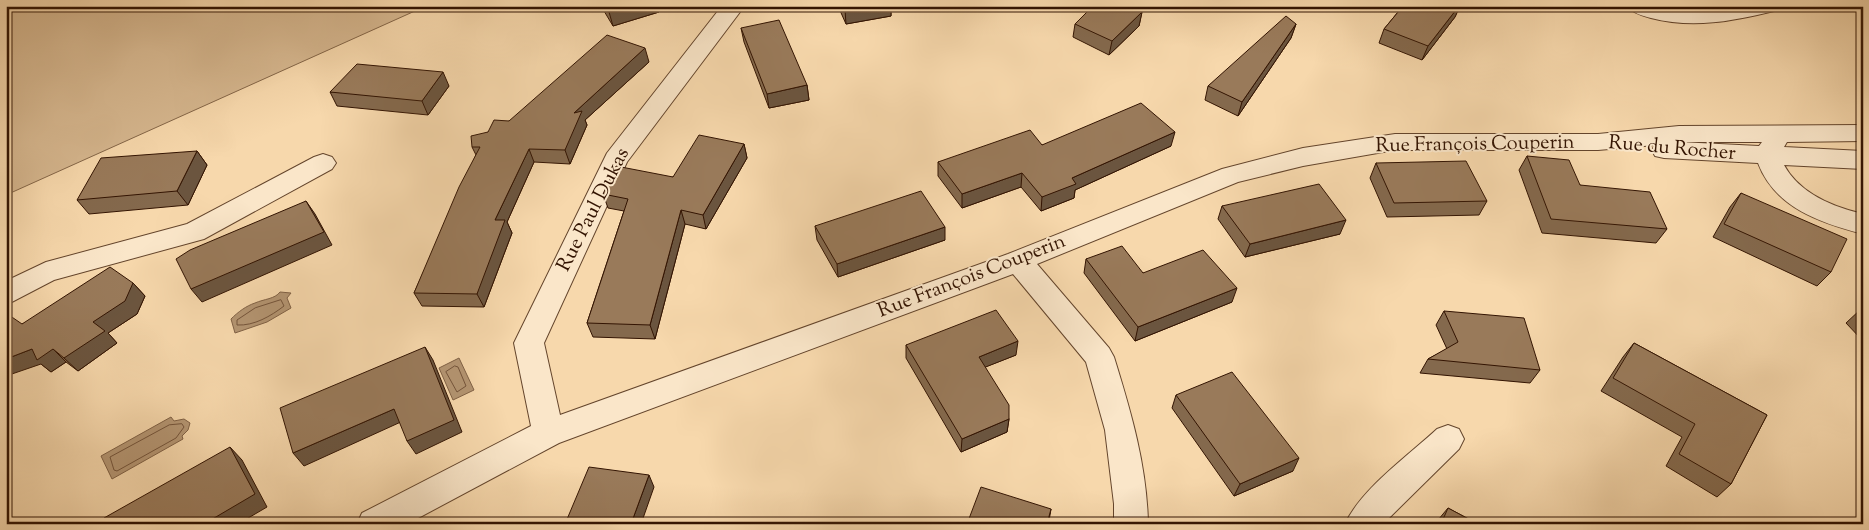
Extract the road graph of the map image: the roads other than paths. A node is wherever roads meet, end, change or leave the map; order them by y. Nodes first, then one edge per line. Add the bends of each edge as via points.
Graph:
1 (1638, 6) edge
2 (1766, 6) edge
3 (729, 12) dead end
4 (1808, 132) junction
5 (1863, 133) edge
6 (1598, 142) junction
7 (1863, 144) edge
8 (1769, 156) junction
9 (1863, 160) edge
10 (323, 163) dead end
11 (1863, 224) edge
12 (1018, 261) junction
13 (6, 294) edge
14 (548, 433) junction
15 (1448, 439) dead end
16 (374, 524) edge
17 (1131, 524) edge
18 (1362, 524) edge

1 - 2 street via 1654,14 1702,19
3 - 14 street, Rue Paul Dukas via 616,159 529,343
4 - 5 street, Rue du Rocher
4 - 6 street, Rue du Rocher via 1679,134
4 - 7 street via 1843,137
4 - 8 street via 1779,139
6 - 8 street, Rue du Rocher via 1692,153
6 - 12 street, Rue François Couperin via 1395,142 1303,157 1231,175
8 - 9 street, Rue du Rocher
8 - 11 street via 1776,174 1794,194 1827,213
10 - 13 street via 195,232 46,272
12 - 14 street, Rue François Couperin
12 - 17 street via 1099,357 1120,430
14 - 16 street, Rue François Couperin
15 - 18 street via 1380,502

